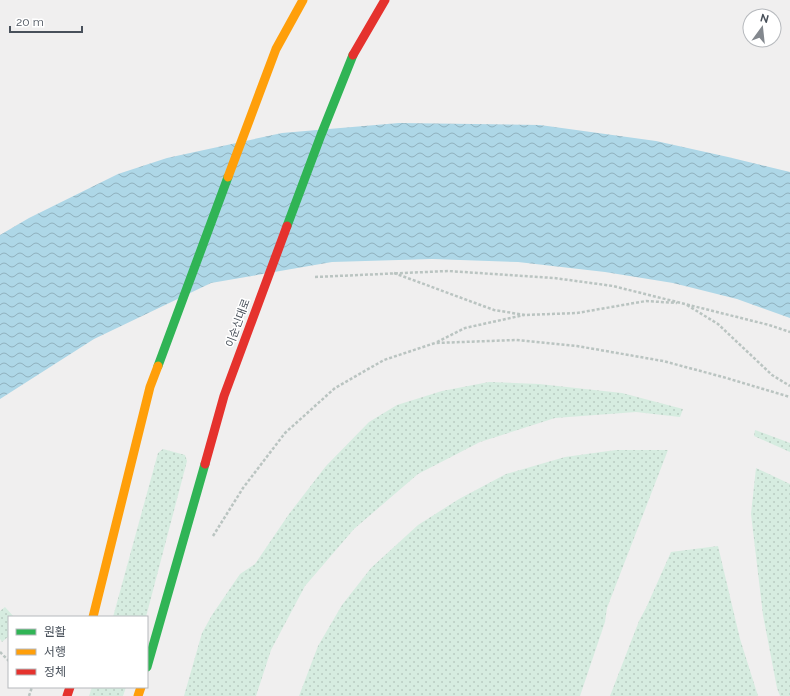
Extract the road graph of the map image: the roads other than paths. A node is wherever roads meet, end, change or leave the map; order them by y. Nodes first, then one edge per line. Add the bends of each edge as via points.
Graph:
1 (303, 0) edge
2 (385, 0) edge
3 (93, 616) edge
4 (148, 663) edge

1 - 3 street via 276,49 150,387
2 - 4 street, 이순신대로 via 354,53 224,396

